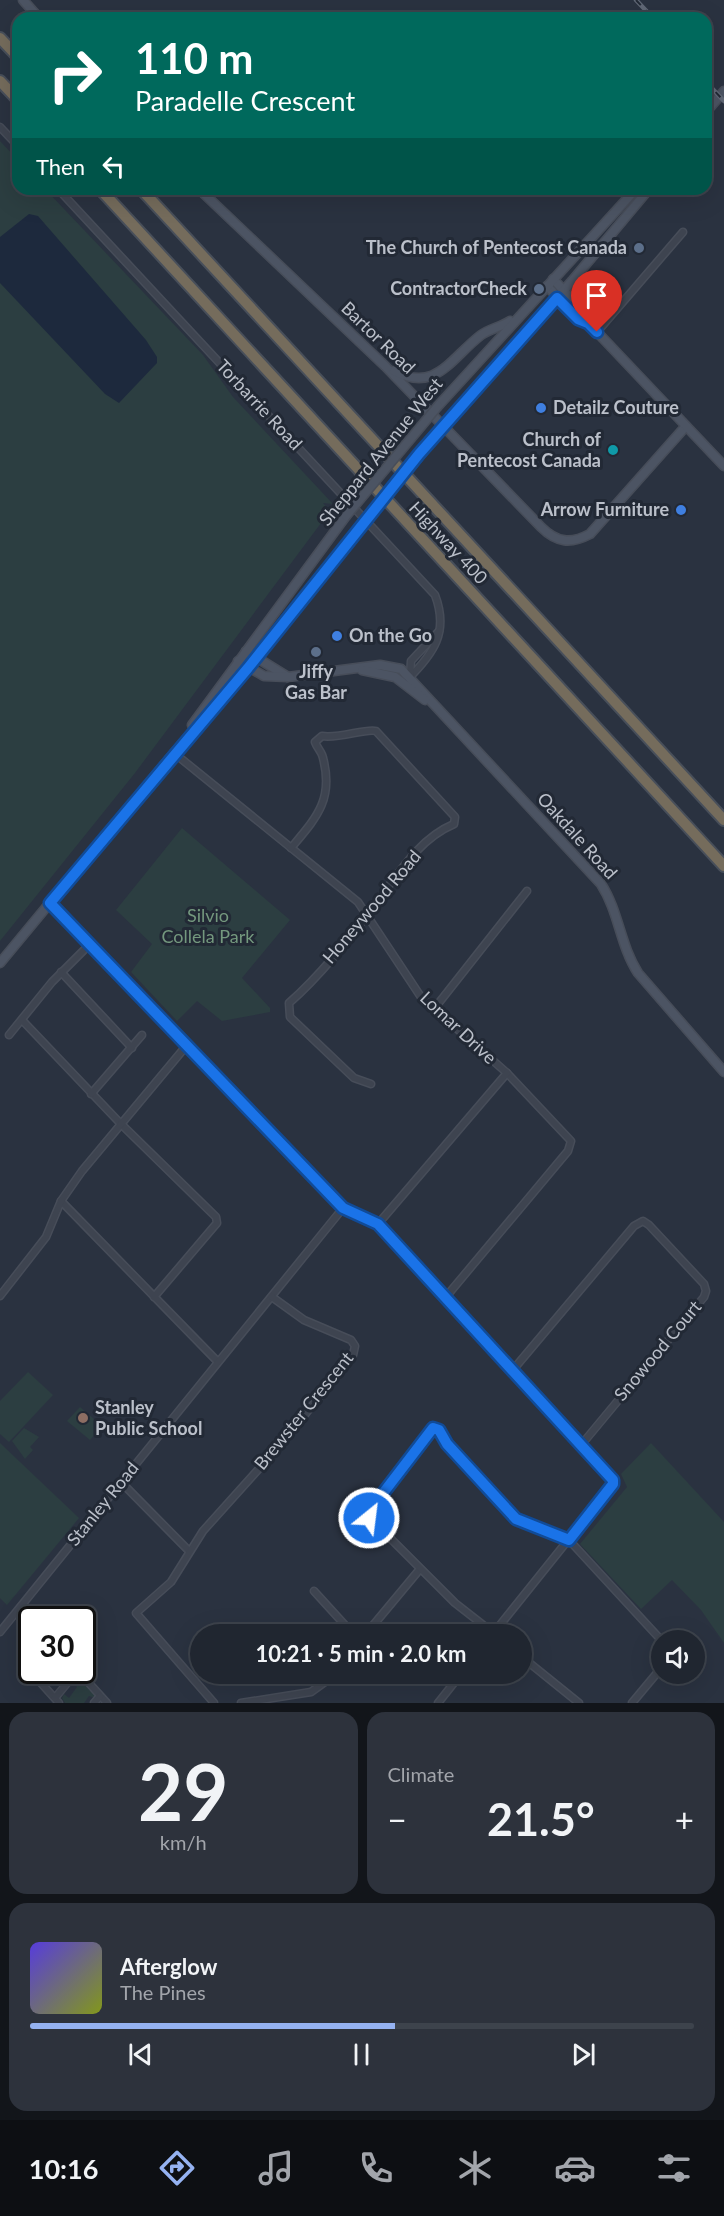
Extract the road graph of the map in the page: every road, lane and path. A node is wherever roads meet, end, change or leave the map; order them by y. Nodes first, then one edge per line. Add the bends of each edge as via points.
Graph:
1 (23, 0) edge
2 (34, 12) edge
3 (0, 38) edge
4 (12, 51) edge
5 (0, 81) edge
6 (724, 91) edge
7 (12, 94) edge
8 (712, 105) edge
9 (0, 127) edge
10 (12, 140) edge
11 (64, 195) edge
12 (106, 195) edge
13 (147, 195) edge
14 (205, 195) edge
15 (631, 195) edge
16 (644, 195) edge
17 (683, 232) dead end
18 (550, 283) junction
19 (565, 289) junction
20 (557, 298) junction
21 (518, 316) junction
22 (588, 323) junction
23 (597, 332) junction
24 (386, 366) junction
25 (686, 426) junction
26 (724, 466) edge
27 (440, 629) junction
28 (246, 651) junction
29 (258, 656) junction
30 (238, 661) junction
31 (248, 668) junction
32 (288, 677) junction
33 (407, 680) junction
34 (174, 753) junction
35 (724, 820) edge
36 (291, 848) junction
37 (724, 866) edge
38 (527, 891) dead end
39 (50, 903) junction
40 (366, 916) junction
41 (89, 945) junction
42 (0, 963) edge
43 (61, 972) junction
44 (434, 1009) junction
45 (22, 1020) junction
46 (9, 1035) dead end
47 (142, 1035) dead end
48 (187, 1045) junction
49 (132, 1048) junction
50 (724, 1072) edge
51 (507, 1073) junction
52 (371, 1084) dead end
53 (91, 1094) junction
54 (120, 1123) junction
55 (61, 1201) junction
56 (343, 1208) junction
57 (378, 1224) junction
58 (0, 1296) edge
59 (154, 1297) junction
60 (272, 1297) junction
61 (445, 1298) junction
62 (217, 1361) junction
63 (512, 1371) junction
64 (582, 1444) junction
65 (121, 1482) junction
66 (569, 1540) junction
67 (189, 1551) junction
68 (420, 1569) junction
69 (314, 1591) dead end
70 (344, 1624) edge
71 (374, 1624) edge
72 (481, 1624) edge
73 (502, 1624) edge
74 (652, 1630) edge
75 (0, 1632) edge
76 (532, 1664) edge
77 (651, 1680) edge
78 (42, 1684) edge
79 (68, 1684) edge
80 (89, 1684) edge
81 (325, 1684) edge
82 (453, 1684) edge
83 (100, 1695) junction
84 (57, 1701) edge
85 (94, 1703) edge
86 (107, 1703) edge
87 (214, 1703) edge
88 (241, 1703) edge
89 (438, 1703) edge
90 (579, 1703) edge
91 (632, 1703) edge

1 - 2 main road
3 - 4 highway
5 - 7 highway
6 - 8 main road
9 - 10 street
11 - 27 street, Torbarrie Road via 435,595 442,612
12 - 37 highway, Highway 400
13 - 35 highway, Highway 400
14 - 24 main road, Bartor Road
15 - 18 main road, Sheppard Avenue West
16 - 19 main road, Sheppard Avenue West
17 - 23 street
18 - 19 main road
18 - 20 main road
18 - 21 main road, Sheppard Avenue West
19 - 20 main road, Sheppard Avenue West
19 - 22 main road
20 - 22 main road via 578,319
20 - 29 main road, Sheppard Avenue West, bridge via 450,418
21 - 24 main road via 482,334 427,379 405,376
21 - 28 main road, Sheppard Avenue West, bridge via 346,516
22 - 23 main road
23 - 25 main road
24 - 25 main road, Bartor Road via 541,528 567,542 578,541 598,527
25 - 26 main road
27 - 33 street via 435,648
27 - 33 street via 411,661
28 - 29 main road
28 - 30 main road, Sheppard Avenue West
29 - 31 main road, Sheppard Avenue West
29 - 32 main road
30 - 31 main road, Oakdale Road
30 - 34 main road, Sheppard Avenue West
31 - 32 main road, Oakdale Road via 264,676
31 - 34 main road, Sheppard Avenue West
32 - 33 main road, Oakdale Road via 356,668
33 - 50 main road, Oakdale Road via 601,884 612,904 627,956 638,974
34 - 36 street, Lomar Drive
34 - 39 main road, Sheppard Avenue West
36 - 40 street, Lomar Drive via 358,902
36 - 40 street, Honeywood Road via 323,806 326,772 316,740 376,730 455,817 454,825 440,831 411,856
38 - 44 street
39 - 41 street
39 - 42 main road, Sheppard Avenue West
40 - 44 street, Lomar Drive
40 - 52 street, Honeywood Road via 289,1003 288,1011 354,1078
41 - 43 street
41 - 48 street
43 - 45 street
43 - 49 street
44 - 51 street, Lomar Drive
45 - 46 street
45 - 53 street
47 - 49 street
48 - 54 street
48 - 56 street
49 - 53 street
51 - 57 street
51 - 61 street, Lomar Drive via 567,1135 571,1145
53 - 54 street
54 - 55 street
54 - 59 street via 217,1222
55 - 58 street via 46,1237
55 - 59 street
56 - 57 street
56 - 60 street, Stanley Road
57 - 61 street
59 - 62 street
60 - 62 street, Stanley Road
60 - 67 street, Brewster Crescent via 304,1320 351,1340 355,1346 353,1355
61 - 63 street
62 - 65 street, Stanley Road
63 - 64 street
63 - 64 street, Snowood Court via 634,1226 643,1221 649,1225 704,1284 706,1291
64 - 66 street via 613,1484
65 - 67 street
65 - 75 street, Stanley Road
66 - 68 street via 516,1519 447,1444 439,1430 433,1428 368,1514
66 - 73 street
66 - 74 street
67 - 87 street via 171,1582 136,1613
68 - 71 street
68 - 72 street
69 - 70 street
76 - 90 street
77 - 91 street
78 - 84 street
79 - 84 street
80 - 83 street
81 - 88 street via 311,1692
82 - 89 street
83 - 85 street
83 - 86 street

